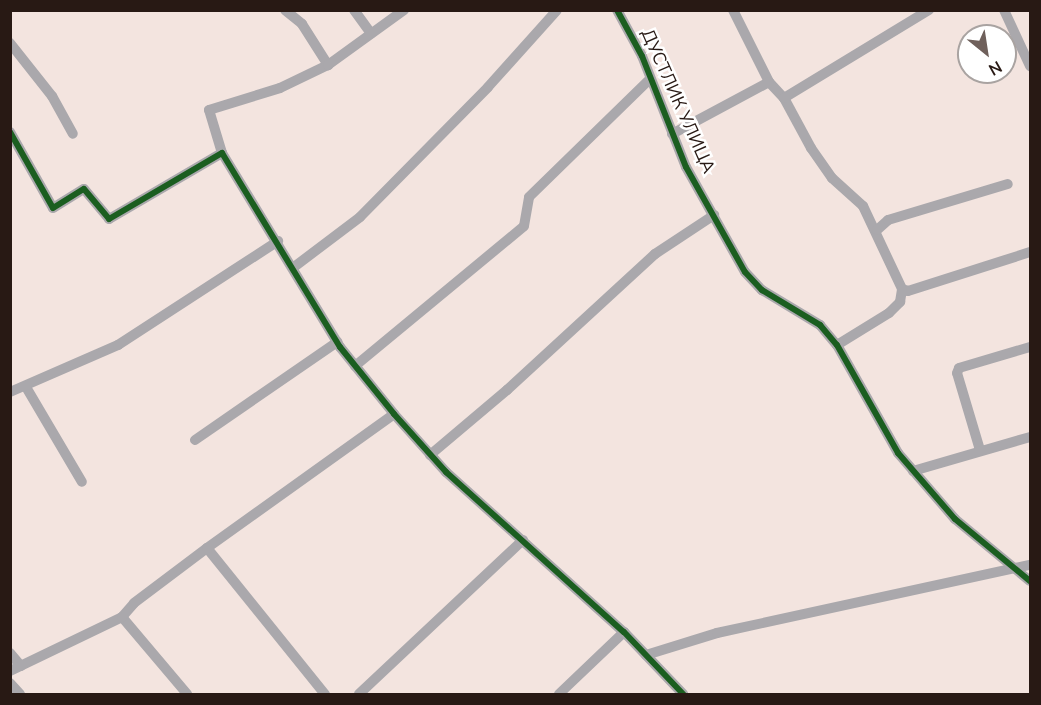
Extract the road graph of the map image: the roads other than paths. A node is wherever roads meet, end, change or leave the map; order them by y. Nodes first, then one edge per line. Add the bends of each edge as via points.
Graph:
1 (285, 10) edge
2 (354, 10) edge
3 (404, 10) edge
4 (557, 10) edge
5 (617, 10) edge
6 (733, 10) edge
7 (929, 10) edge
8 (1004, 10) edge
9 (371, 33) junction
10 (10, 44) edge
11 (328, 65) junction
12 (1030, 66) edge
13 (650, 79) junction
14 (769, 82) junction
15 (784, 98) junction
16 (10, 132) edge
17 (73, 134) dead end
18 (672, 134) junction
19 (222, 153) junction
20 (1008, 184) dead end
21 (714, 214) junction
22 (877, 230) junction
23 (278, 241) junction
24 (1030, 252) edge
25 (294, 267) junction
26 (902, 289) junction
27 (338, 342) junction
28 (837, 345) junction
29 (1030, 347) edge
30 (356, 366) junction
31 (26, 387) junction
32 (10, 392) edge
33 (394, 414) junction
34 (1030, 437) edge
35 (195, 441) dead end
36 (980, 450) junction
37 (430, 455) junction
38 (914, 471) junction
39 (82, 482) dead end
40 (523, 540) junction
41 (207, 548) junction
42 (1030, 565) edge
43 (1012, 568) junction
44 (1030, 581) edge
45 (122, 617) junction
46 (624, 632) junction
47 (10, 653) edge
48 (646, 655) junction
49 (16, 669) edge
50 (10, 683) edge
51 (20, 694) edge
52 (187, 694) edge
53 (325, 694) edge
54 (359, 694) edge
55 (559, 694) edge
56 (683, 694) edge

1 - 11 street via 302,24
2 - 9 street
3 - 9 street
4 - 25 street via 488,87 360,217
5 - 13 street, ДУСТЛИК УЛИЦА
6 - 14 street
7 - 15 street
8 - 12 street
9 - 11 street
10 - 17 street via 52,96
11 - 19 street via 280,88 209,110
13 - 18 street, ДУСТЛИК УЛИЦА
13 - 30 street via 529,197 524,226
14 - 15 street
14 - 18 street
15 - 22 street via 832,178 863,206
16 - 19 street via 53,208 84,189 109,219
18 - 21 street, ДУСТЛИК УЛИЦА
19 - 23 street
20 - 22 street via 888,220
21 - 28 street, ДУСТЛИК УЛИЦА via 745,272 762,290 820,325
21 - 37 street via 655,254 538,363
22 - 26 street
23 - 25 street
23 - 31 street via 118,345
24 - 26 street via 908,291
25 - 27 street
26 - 28 street via 900,302 889,313
27 - 30 street
27 - 35 street
28 - 38 street, ДУСТЛИК УЛИЦА via 898,453
29 - 36 street via 959,369 957,373
30 - 33 street
31 - 32 street
31 - 39 street
33 - 37 street
33 - 41 street
34 - 36 street
36 - 38 street
37 - 40 street
38 - 43 street, ДУСТЛИК УЛИЦА via 955,519
40 - 46 street
40 - 54 street
41 - 45 street via 134,603
41 - 53 street
42 - 43 street
43 - 44 street, ДУСТЛИК УЛИЦА
43 - 48 street via 717,633
45 - 49 street
45 - 52 street
46 - 48 street
46 - 55 street
47 - 49 street
48 - 56 street
50 - 51 street

